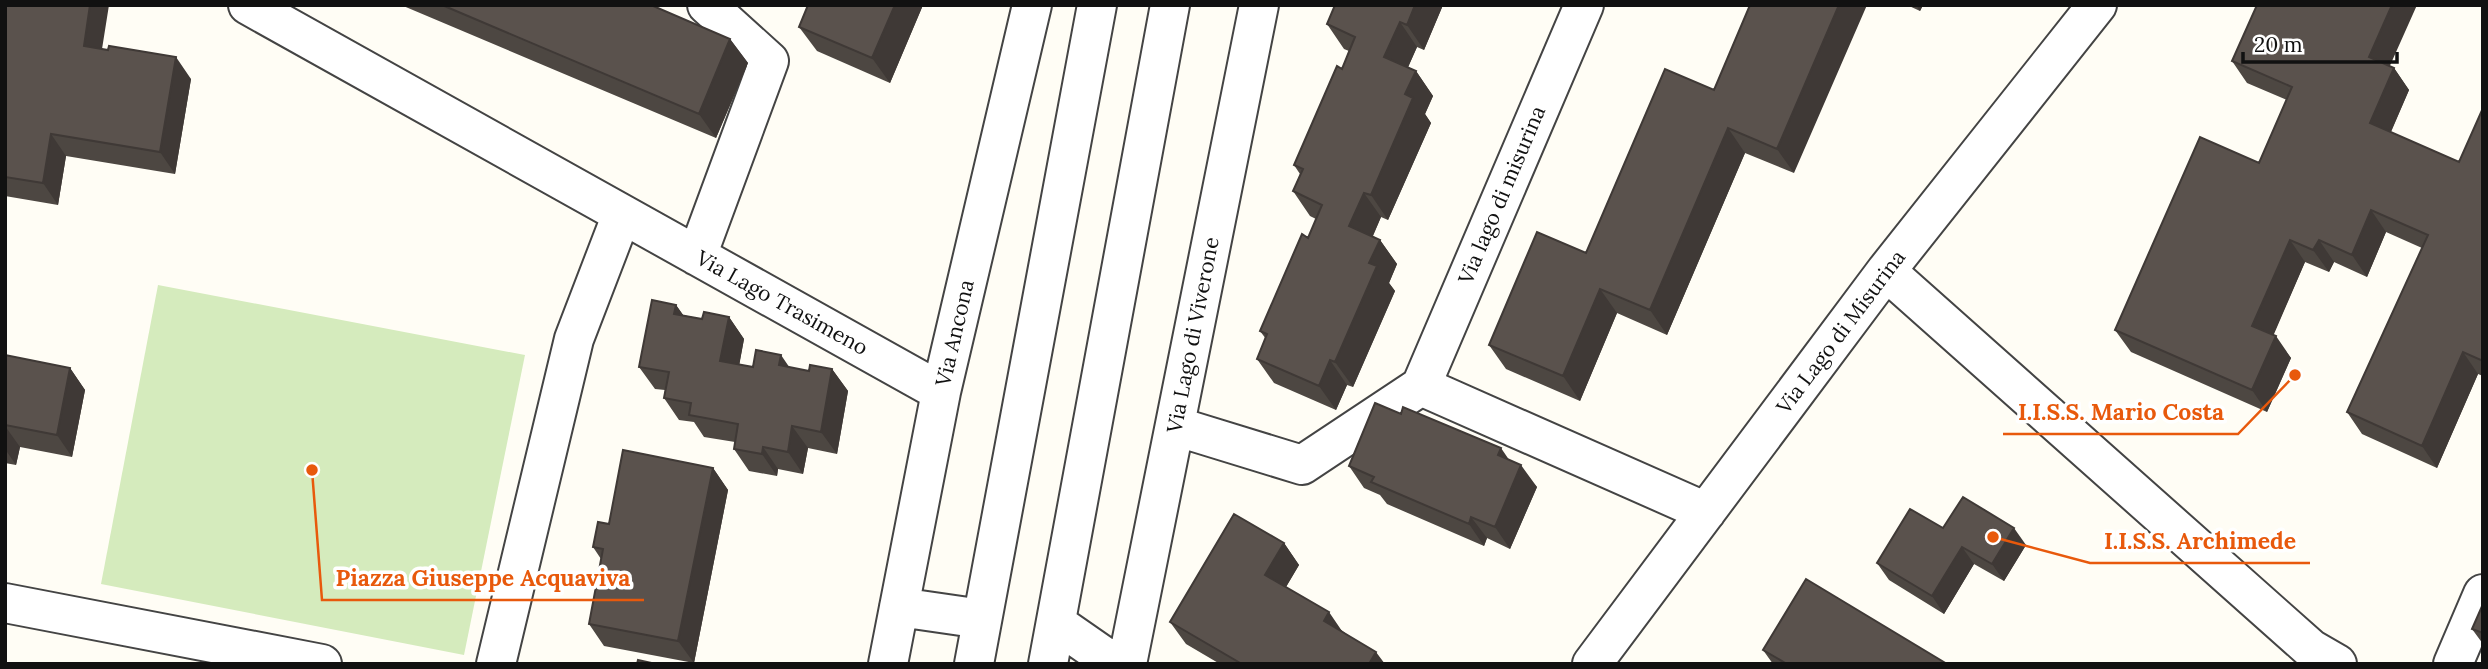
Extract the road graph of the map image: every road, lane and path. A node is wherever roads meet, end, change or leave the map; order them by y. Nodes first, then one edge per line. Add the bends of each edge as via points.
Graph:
1 (248, 5) edge
2 (707, 5) edge
3 (1032, 5) edge
4 (1097, 5) edge
5 (1170, 5) edge
6 (1259, 5) edge
7 (1584, 5) edge
8 (2097, 5) edge
9 (622, 214) junction
10 (698, 256) junction
11 (1886, 271) junction
12 (1420, 386) junction
13 (941, 391) junction
14 (1175, 426) junction
15 (1706, 512) junction
16 (2483, 594) edge
17 (5, 604) edge
18 (899, 607) junction
19 (982, 619) junction
20 (1056, 623) junction
21 (323, 664) edge
22 (496, 664) edge
23 (888, 664) edge
24 (974, 664) edge
25 (1048, 664) edge
26 (1115, 664) edge
27 (1126, 664) edge
28 (1592, 664) edge
29 (2336, 664) edge
30 (2454, 664) edge

1 - 9 street, Via Lago Trasimeno
2 - 10 street via 769,61
3 - 13 street, Via Ancona
4 - 19 street
5 - 20 street
6 - 14 street, Via Lago di Viverone
7 - 12 street, Via lago di misurina
8 - 11 street, Via Lago di Misurina
9 - 10 street, Via Lago Trasimeno
9 - 22 street via 574,339
10 - 13 street, Via Lago Trasimeno
11 - 15 street, Via Lago di Misurina
11 - 29 street via 2311,649
12 - 14 street via 1302,465
12 - 15 street
13 - 18 street, Via Ancona
14 - 27 street, Via Lago di Viverone
15 - 28 street, Via Lago di Misurina
16 - 30 street
17 - 21 street
18 - 19 street
18 - 23 street, Via Ancona
19 - 24 street
20 - 25 street
20 - 26 street

